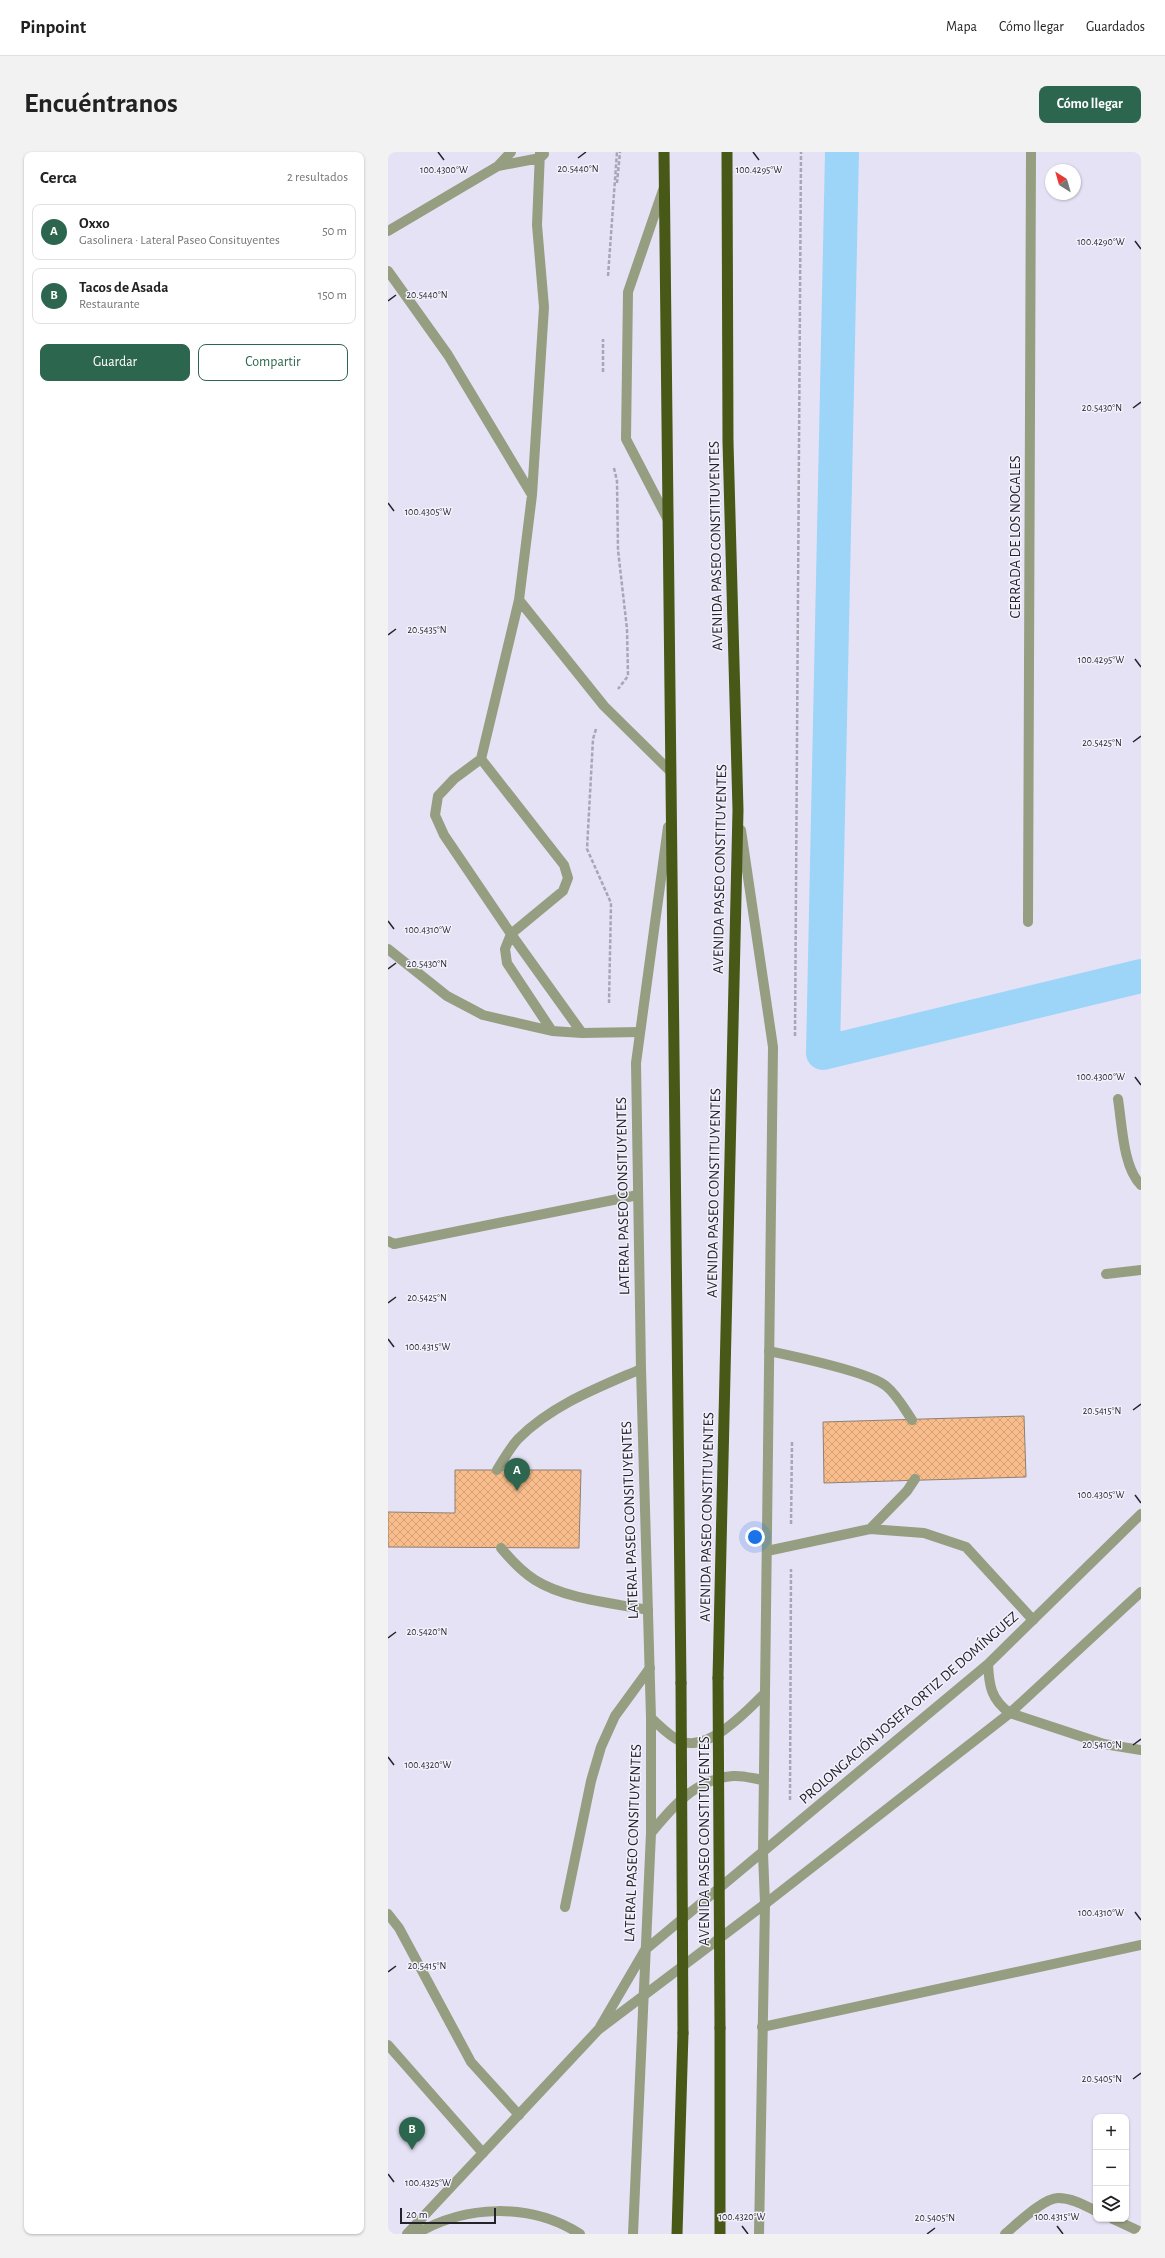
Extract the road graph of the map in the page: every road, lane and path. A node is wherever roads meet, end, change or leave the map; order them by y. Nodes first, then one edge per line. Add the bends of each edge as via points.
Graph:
1 (511, 152) edge
2 (617, 152) edge
3 (620, 152) edge
4 (664, 152) edge
5 (727, 152) edge
6 (801, 152) edge
7 (1031, 152) edge
8 (542, 154) edge
9 (498, 166) junction
10 (664, 189) junction
11 (613, 218) junction
12 (388, 231) edge
13 (388, 271) edge
14 (608, 280) dead end
15 (604, 334) dead end
16 (603, 373) dead end
17 (614, 466) dead end
18 (532, 495) junction
19 (667, 518) junction
20 (519, 600) junction
21 (604, 706) junction
22 (481, 759) junction
23 (670, 771) junction
24 (671, 808) junction
25 (738, 810) junction
26 (1028, 922) dead end
27 (511, 934) junction
28 (388, 949) edge
29 (609, 1003) dead end
30 (552, 1031) junction
31 (640, 1032) junction
32 (582, 1034) junction
33 (795, 1037) dead end
34 (1118, 1099) dead end
35 (1141, 1186) edge
36 (638, 1194) junction
37 (388, 1241) edge
38 (1141, 1270) edge
39 (1106, 1274) dead end
40 (769, 1351) junction
41 (641, 1369) junction
42 (912, 1420) dead end
43 (792, 1435) dead end
44 (497, 1470) dead end
45 (915, 1479) dead end
46 (1141, 1514) edge
47 (870, 1529) junction
48 (791, 1546) junction
49 (501, 1548) dead end
50 (767, 1551) junction
51 (1141, 1592) edge
52 (648, 1610) junction
53 (1033, 1620) junction
54 (988, 1664) junction
55 (650, 1668) junction
56 (765, 1693) junction
57 (1010, 1713) junction
58 (651, 1718) junction
59 (1141, 1750) edge
60 (764, 1780) junction
61 (790, 1831) junction
62 (651, 1833) junction
63 (763, 1853) junction
64 (765, 1904) junction
65 (566, 1907) dead end
66 (388, 1914) edge
67 (1141, 1945) edge
68 (645, 1950) junction
69 (644, 1997) junction
70 (762, 2027) junction
71 (598, 2030) junction
72 (388, 2045) edge
73 (519, 2115) junction
74 (483, 2153) junction
75 (1093, 2210) edge
76 (1119, 2222) edge
77 (1141, 2232) edge
78 (407, 2234) edge
79 (416, 2234) edge
80 (580, 2234) edge
81 (633, 2234) edge
82 (677, 2234) edge
83 (720, 2234) edge
84 (759, 2234) edge
85 (1005, 2234) edge

1 - 9 street
2 - 11 path
3 - 11 path
4 - 10 highway, AVENIDA PASEO CONSTITUYENTES
5 - 25 highway, AVENIDA PASEO CONSTITUYENTES via 728,442
6 - 33 path
7 - 26 street, CERRADA DE LOS NOGALES
8 - 9 street
8 - 18 street via 537,225 544,307
9 - 12 street
10 - 19 highway, AVENIDA PASEO CONSTITUYENTES
10 - 19 street via 628,292 626,439
11 - 14 path
13 - 18 street via 448,355
15 - 16 path
17 - 21 path via 617,481 618,550 627,629 628,676
18 - 20 street
19 - 23 highway, AVENIDA PASEO CONSTITUYENTES
20 - 21 street
20 - 22 street
21 - 23 street
21 - 29 path via 593,739 587,849 610,903
22 - 27 street via 454,779 438,796 435,815 444,835
22 - 27 street via 564,866 568,878 562,891
23 - 24 highway, AVENIDA PASEO CONSTITUYENTES
24 - 31 street, LATERAL PASEO CONSITUYENTES
24 - 82 highway, AVENIDA PASEO CONSTITUYENTES, bridge via 684,2033
25 - 40 street via 772,1047
25 - 83 highway, AVENIDA PASEO CONSTITUYENTES, bridge via 718,1678
27 - 30 street via 505,949 507,964
27 - 32 street
28 - 30 street via 447,996 483,1015
30 - 32 street
31 - 32 street
31 - 36 street, LATERAL PASEO CONSITUYENTES via 636,1063
34 - 35 street via 1128,1161
36 - 37 street via 394,1244
36 - 41 street, LATERAL PASEO CONSITUYENTES
38 - 39 street
40 - 42 street via 861,1375 885,1385 900,1401
40 - 50 street
41 - 44 street via 583,1394 545,1416 517,1440
41 - 52 street, LATERAL PASEO CONSITUYENTES
43 - 48 path
45 - 47 street via 907,1491
46 - 53 street, PROLONGACIÓN JOSEFA ORTIZ DE DOMÍNGUEZ
47 - 48 street
47 - 53 street via 924,1533 966,1547
48 - 50 street
48 - 61 path
49 - 52 street via 515,1564 535,1580 571,1594
50 - 56 street
51 - 57 street
52 - 55 street, LATERAL PASEO CONSITUYENTES
53 - 54 street, PROLONGACIÓN JOSEFA ORTIZ DE DOMÍNGUEZ
54 - 57 street via 989,1685 993,1696 1000,1706
54 - 61 street, PROLONGACIÓN JOSEFA ORTIZ DE DOMÍNGUEZ
55 - 58 street, LATERAL PASEO CONSITUYENTES
55 - 65 street via 615,1716 601,1747 591,1781
56 - 58 street via 727,1728 694,1743 681,1742
56 - 60 street
57 - 59 street via 1104,1744
57 - 64 street
58 - 62 street, LATERAL PASEO CONSITUYENTES
60 - 62 street via 734,1776 705,1783 674,1804
60 - 63 street
61 - 63 street, PROLONGACIÓN JOSEFA ORTIZ DE DOMÍNGUEZ
62 - 68 street, LATERAL PASEO CONSITUYENTES
63 - 64 street
63 - 68 street, PROLONGACIÓN JOSEFA ORTIZ DE DOMÍNGUEZ
64 - 69 street
64 - 70 street
66 - 73 street via 399,1928 471,2062
67 - 70 street
68 - 69 street, LATERAL PASEO CONSITUYENTES
68 - 71 street
69 - 71 street
69 - 81 street, LATERAL PASEO CONSITUYENTES
70 - 84 street
71 - 73 street
72 - 74 street
73 - 74 street
74 - 78 street
75 - 85 street via 1075,2201 1057,2198 1038,2207
76 - 77 street
79 - 80 street via 452,2217 504,2211 529,2214 553,2221

